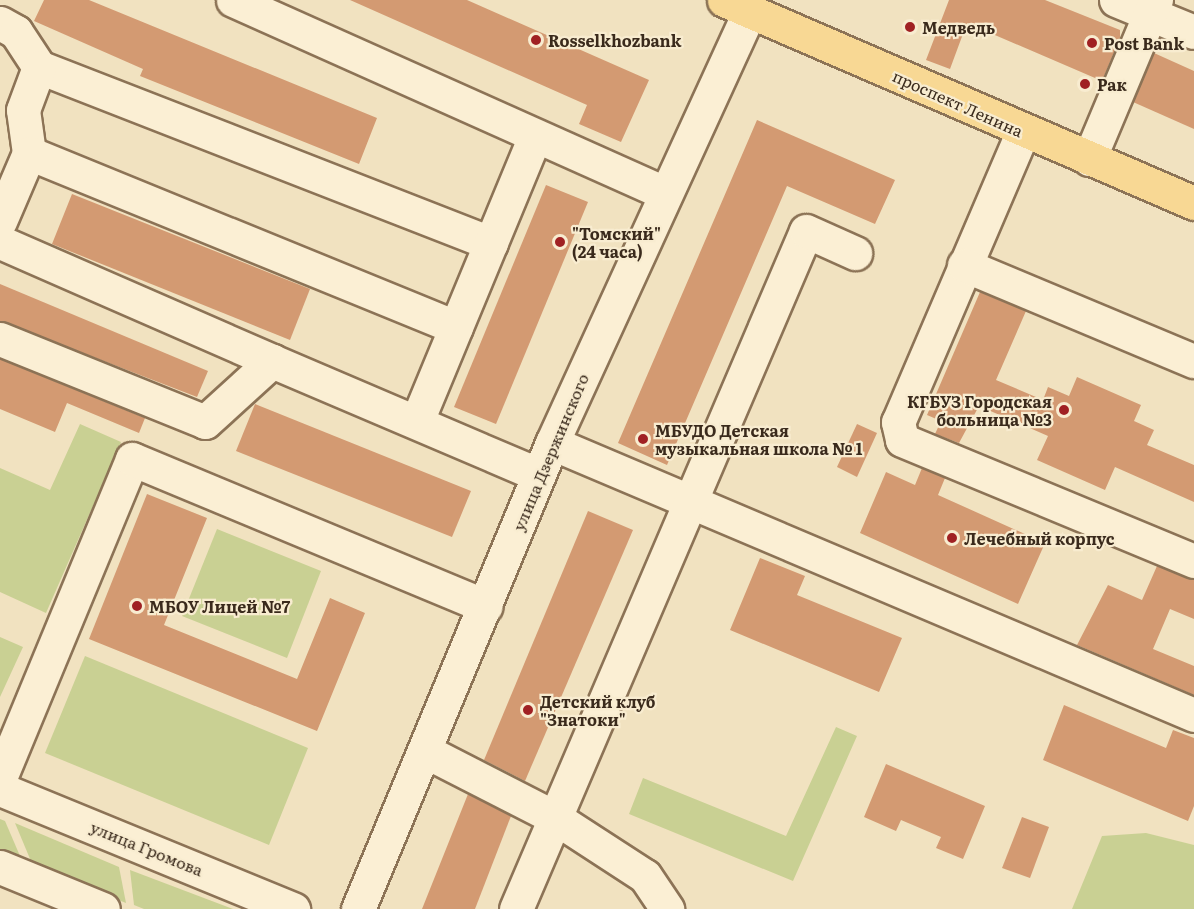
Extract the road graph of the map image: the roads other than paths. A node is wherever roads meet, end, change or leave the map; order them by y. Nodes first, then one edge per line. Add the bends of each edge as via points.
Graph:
1 (233, 0) edge
2 (1116, 0) edge
3 (743, 4) edge
4 (1153, 7) edge
5 (0, 23) edge
6 (1194, 32) edge
7 (39, 67) junction
8 (1023, 131) junction
9 (534, 138) junction
10 (30, 153) junction
11 (1089, 159) junction
12 (663, 192) junction
13 (1194, 202) edge
14 (0, 221) edge
15 (0, 242) edge
16 (491, 243) junction
17 (855, 253) dead end
18 (964, 265) junction
19 (456, 327) junction
20 (0, 339) edge
21 (272, 361) junction
22 (1194, 361) edge
23 (417, 421) junction
24 (552, 443) junction
25 (539, 475) junction
26 (690, 501) junction
27 (1194, 561) edge
28 (486, 606) junction
29 (1194, 715) edge
30 (425, 751) junction
31 (0, 778) edge
32 (0, 789) edge
33 (554, 817) junction
34 (0, 867) edge
35 (54, 900) edge
36 (103, 909) edge
37 (293, 909) edge
38 (358, 909) edge
39 (516, 909) edge
40 (667, 909) edge

1 - 9 street
2 - 4 street
3 - 8 main road, проспект Ленина
3 - 12 street, улица Дзержинского
4 - 6 street
4 - 11 street
5 - 7 street via 16,32
7 - 10 street via 23,110
7 - 16 street
8 - 11 main road, проспект Ленина
8 - 18 street
9 - 12 street
9 - 16 street
10 - 14 street
10 - 19 street
11 - 13 main road, проспект Ленина
12 - 24 street, улица Дзержинского
15 - 21 street
16 - 19 street
17 - 26 street via 806,231
18 - 22 street
18 - 27 street via 898,422 902,440
19 - 23 street
20 - 21 street via 205,422
21 - 23 street
23 - 25 street
24 - 25 street, улица Дзержинского
24 - 26 street
25 - 28 street, улица Дзержинского
26 - 29 street
26 - 33 street
28 - 30 street, улица Дзержинского
28 - 31 street via 132,459
30 - 33 street
30 - 38 street, улица Дзержинского
32 - 37 street, улица Громова
33 - 39 street
33 - 40 street via 645,876
34 - 35 street
35 - 36 street

